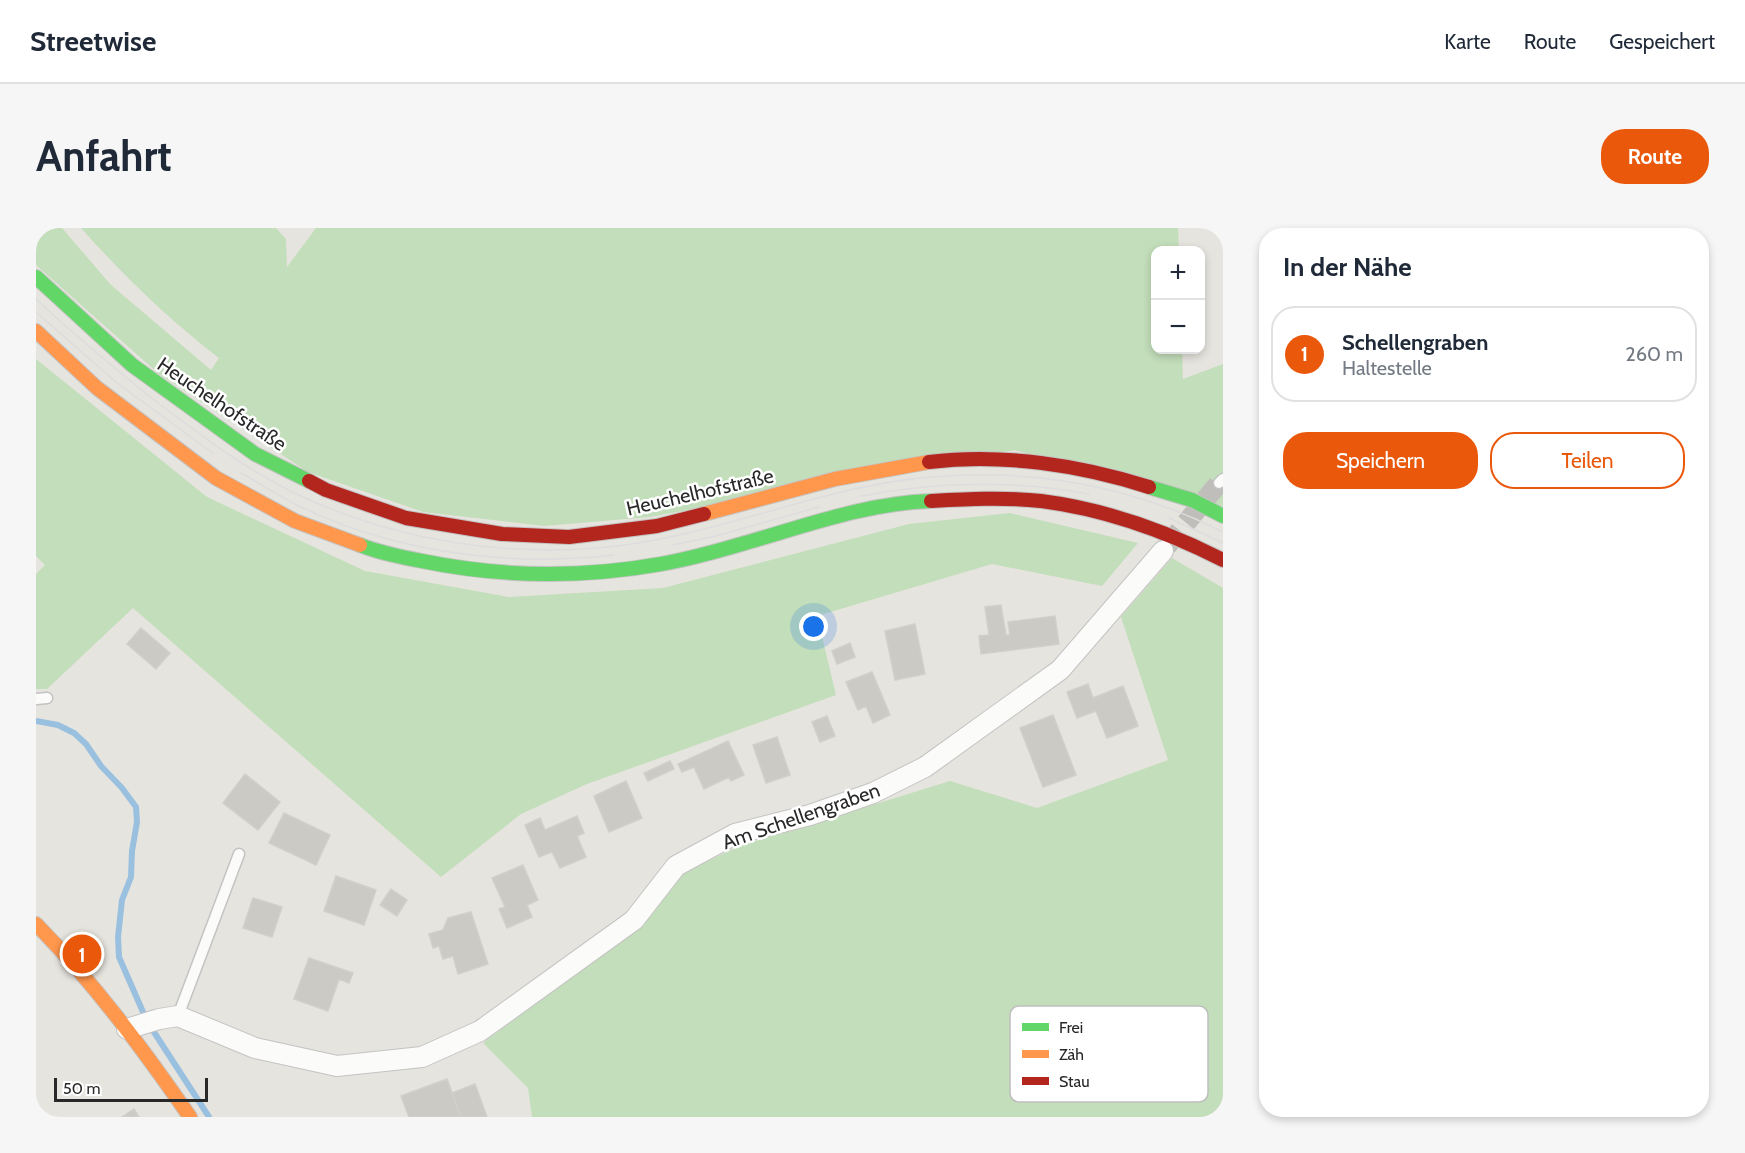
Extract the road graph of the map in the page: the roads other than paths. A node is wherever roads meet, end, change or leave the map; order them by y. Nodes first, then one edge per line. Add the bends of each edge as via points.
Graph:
1 (36, 277) edge
2 (36, 331) edge
3 (1223, 516) edge
4 (1163, 551) tunnel mouth
5 (1223, 560) edge
6 (239, 854) dead end
7 (36, 924) edge
8 (178, 1016) junction
9 (127, 1029) junction
10 (190, 1117) edge

1 - 3 main road, Heuchelhofstraße via 132,366 255,454 326,490 406,518 502,534 569,537 657,526 881,469 933,461 982,460 1038,462 1115,476 1192,500
2 - 5 main road via 97,388 216,478 295,521 378,552 450,567 514,574 578,573 662,564 860,511 925,501 980,499 1040,501 1105,513 1188,542
4 - 8 street, Am Schellengraben via 1060,670 925,767 842,804 735,834 676,866 634,921 480,1031 422,1057 337,1066 255,1048
6 - 8 lane
7 - 9 main road via 70,957
8 - 9 street
9 - 10 main road

